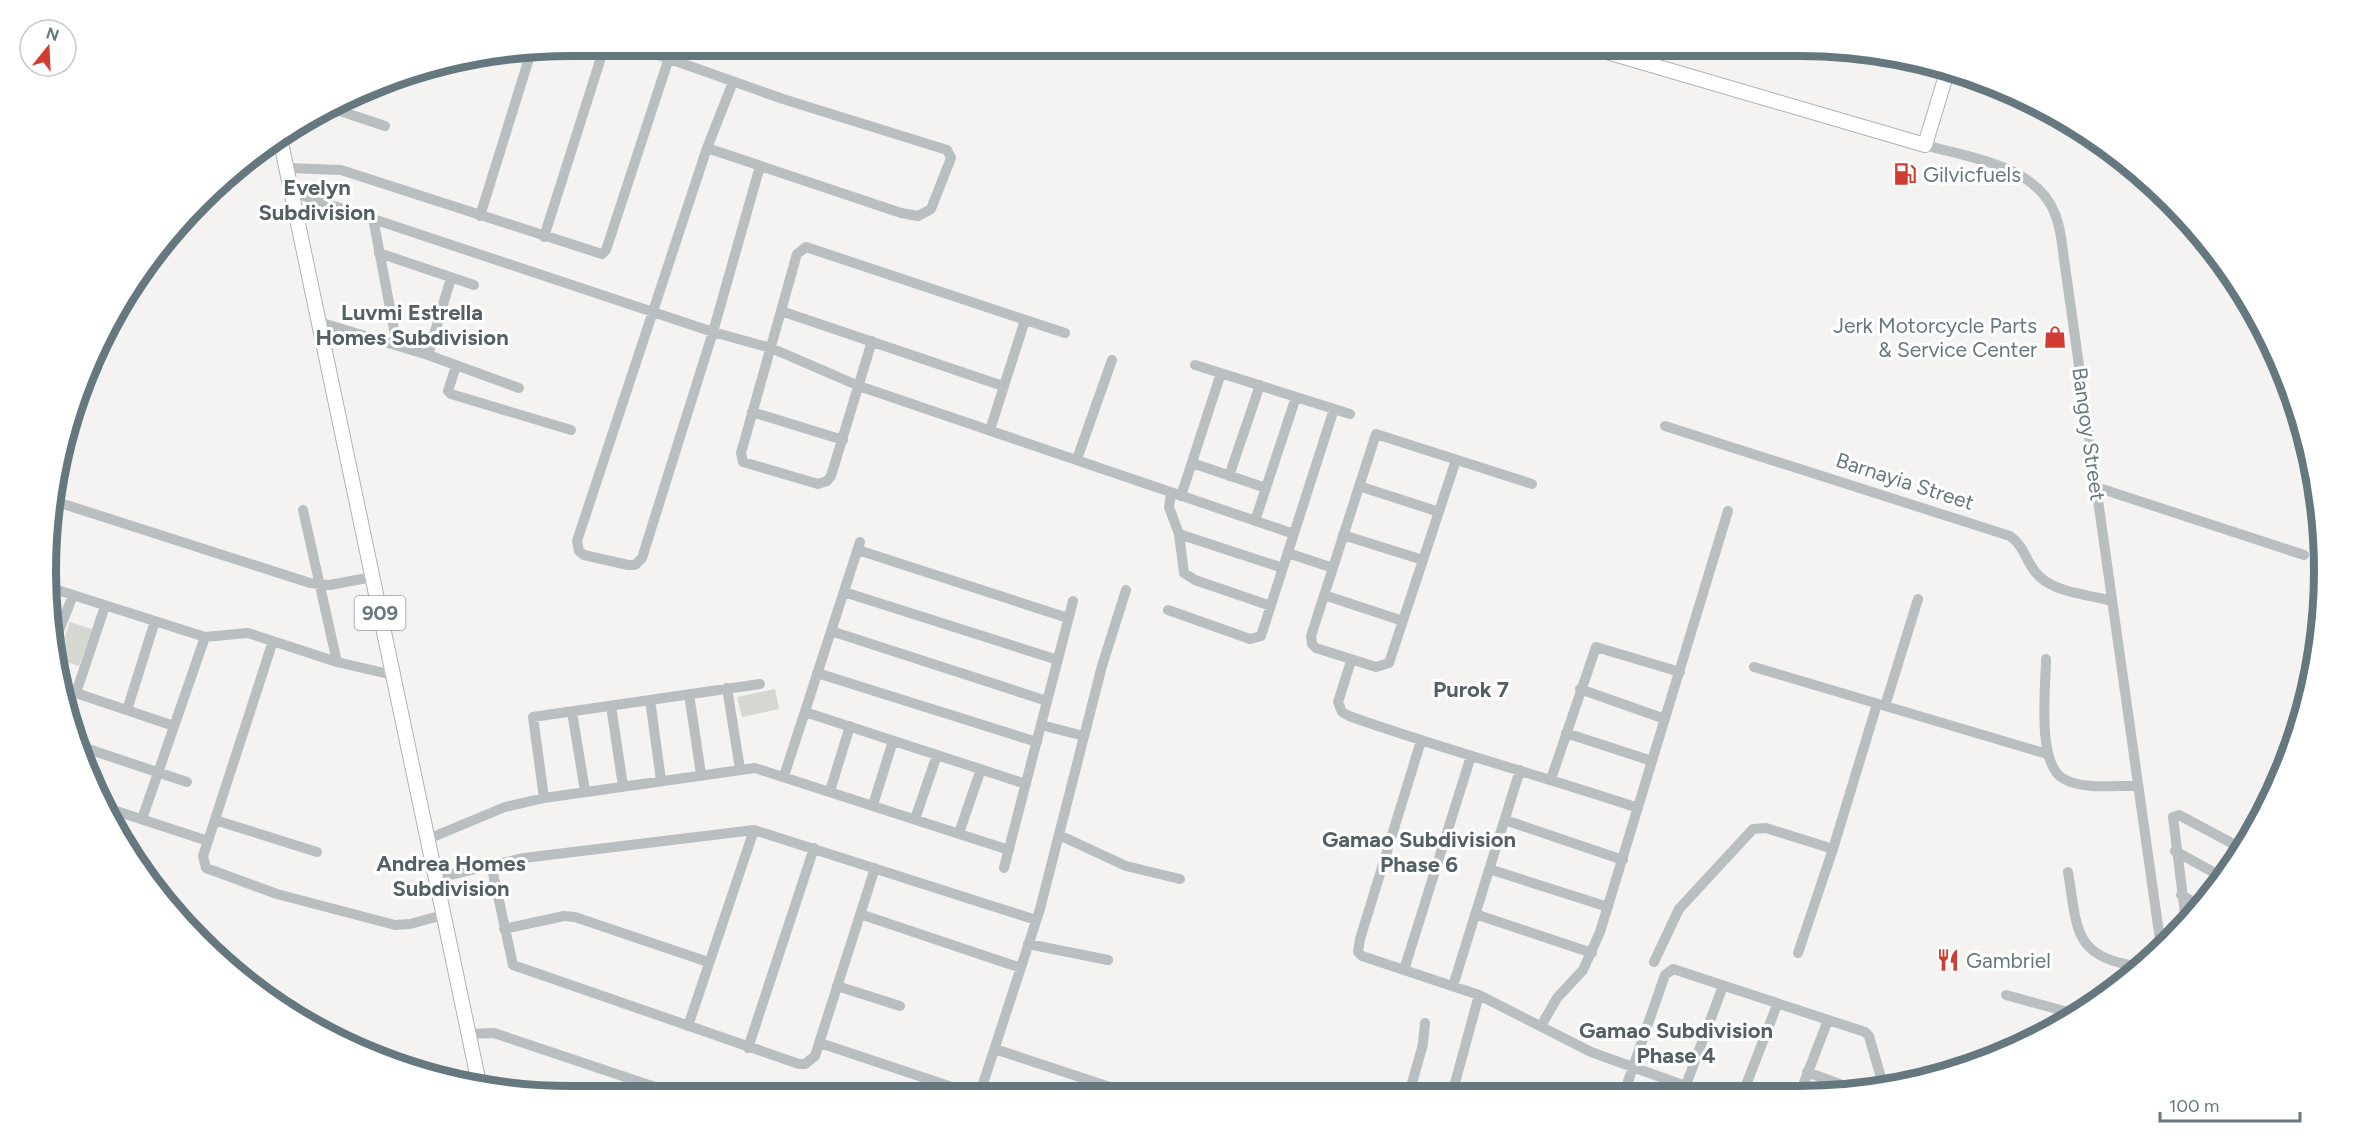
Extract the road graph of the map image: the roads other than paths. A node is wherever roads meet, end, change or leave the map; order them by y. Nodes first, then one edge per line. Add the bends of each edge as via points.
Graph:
1 (602, 56) edge
2 (666, 56) edge
3 (1621, 56) edge
4 (669, 57) junction
5 (529, 58) edge
6 (1946, 77) edge
7 (733, 82) junction
8 (340, 111) edge
9 (385, 126) dead end
10 (282, 144) edge
11 (1925, 145) junction
12 (708, 148) junction
13 (760, 166) junction
14 (287, 168) junction
15 (292, 192) junction
16 (480, 216) junction
17 (373, 218) junction
18 (544, 237) junction
19 (379, 253) junction
20 (451, 278) junction
21 (474, 285) dead end
22 (781, 311) junction
23 (653, 312) junction
24 (1024, 320) junction
25 (319, 322) junction
26 (713, 332) junction
27 (1065, 333) dead end
28 (872, 342) junction
29 (397, 345) junction
30 (771, 348) junction
31 (428, 355) junction
32 (1112, 360) dead end
33 (1195, 365) dead end
34 (456, 366) junction
35 (1221, 373) junction
36 (1260, 385) junction
37 (859, 386) junction
38 (1004, 386) junction
39 (519, 388) dead end
40 (1296, 397) junction
41 (1334, 409) junction
42 (752, 412) junction
43 (1350, 414) dead end
44 (1665, 426) dead end
45 (571, 430) dead end
46 (990, 430) junction
47 (843, 440) junction
48 (1077, 459) junction
49 (1456, 460) junction
50 (1192, 463) junction
51 (1229, 476) junction
52 (1532, 484) dead end
53 (1359, 486) junction
54 (2096, 487) junction
55 (1266, 488) junction
56 (1176, 495) junction
57 (60, 503) edge
58 (303, 510) dead end
59 (1728, 511) dead end
60 (1439, 512) junction
61 (1255, 521) junction
62 (1179, 534) junction
63 (1294, 534) junction
64 (1343, 535) junction
65 (1288, 553) junction
66 (2304, 555) dead end
67 (1423, 560) junction
68 (1283, 568) junction
69 (1333, 568) junction
70 (372, 577) junction
71 (319, 584) junction
72 (57, 590) edge
73 (1126, 590) dead end
74 (844, 592) junction
75 (73, 595) junction
76 (1324, 595) junction
77 (1918, 599) dead end
78 (1073, 601) dead end
79 (2112, 601) junction
80 (105, 606) junction
81 (1271, 606) junction
82 (1168, 610) dead end
83 (1068, 618) junction
84 (155, 621) junction
85 (1403, 621) junction
86 (59, 630) edge
87 (831, 631) junction
88 (205, 637) junction
89 (273, 640) junction
90 (2046, 659) dead end
91 (1058, 660) junction
92 (1352, 660) junction
93 (337, 662) junction
94 (1754, 667) dead end
95 (1680, 672) junction
96 (817, 673) junction
97 (393, 675) junction
98 (760, 684) dead end
99 (727, 688) junction
100 (1580, 690) junction
101 (70, 691) edge
102 (76, 693) junction
103 (689, 694) junction
104 (650, 700) junction
105 (1047, 701) junction
106 (1881, 705) junction
107 (611, 706) junction
108 (127, 710) junction
109 (572, 712) junction
110 (805, 712) junction
111 (1665, 719) junction
112 (1042, 722) junction
113 (174, 726) junction
114 (850, 726) junction
115 (1084, 733) junction
116 (1566, 733) junction
117 (893, 741) junction
118 (1421, 741) junction
119 (1037, 742) junction
120 (88, 749) edge
121 (2047, 754) junction
122 (938, 755) junction
123 (1470, 756) junction
124 (1652, 761) junction
125 (740, 769) junction
126 (981, 769) junction
127 (1520, 770) junction
128 (159, 772) junction
129 (701, 774) junction
130 (784, 776) junction
131 (1551, 779) junction
132 (661, 780) junction
133 (187, 782) dead end
134 (1026, 784) junction
135 (622, 786) junction
136 (2138, 786) junction
137 (585, 791) junction
138 (830, 791) junction
139 (544, 798) junction
140 (873, 805) junction
141 (1638, 808) junction
142 (115, 811) edge
143 (142, 819) junction
144 (915, 819) junction
145 (215, 820) junction
146 (1505, 820) junction
147 (754, 830) junction
148 (959, 833) junction
149 (1059, 835) junction
150 (428, 840) junction
151 (208, 841) junction
152 (2235, 845) edge
153 (814, 848) junction
154 (1833, 849) junction
155 (1009, 850) junction
156 (2175, 851) junction
157 (317, 852) dead end
158 (1623, 860) junction
159 (491, 864) junction
160 (875, 868) junction
161 (1004, 868) dead end
162 (1489, 869) junction
163 (2068, 872) dead end
164 (2216, 874) edge
165 (436, 878) junction
166 (1180, 879) dead end
167 (2181, 895) junction
168 (2194, 902) edge
169 (1608, 907) junction
170 (1475, 914) junction
171 (2184, 914) edge
172 (443, 915) junction
173 (860, 915) junction
174 (1036, 920) junction
175 (504, 929) junction
176 (2160, 940) edge
177 (1028, 944) junction
178 (1592, 953) junction
179 (1798, 953) dead end
180 (1108, 960) dead end
181 (708, 962) junction
182 (1654, 962) dead end
183 (2133, 964) edge
184 (1021, 968) junction
185 (1404, 970) junction
186 (837, 986) junction
187 (1454, 986) junction
188 (1723, 986) junction
189 (1479, 995) junction
190 (2006, 995) dead end
191 (1777, 1005) junction
192 (900, 1006) dead end
193 (2066, 1012) edge
194 (1828, 1020) junction
195 (1425, 1023) dead end
196 (688, 1026) junction
197 (1541, 1026) junction
198 (468, 1034) junction
199 (820, 1042) junction
200 (748, 1048) junction
201 (994, 1049) junction
202 (1632, 1068) junction
203 (1807, 1072) junction
204 (478, 1078) edge
205 (1882, 1080) edge
206 (1840, 1084) edge
207 (652, 1086) edge
208 (950, 1086) edge
209 (983, 1086) edge
210 (1107, 1086) edge
211 (1411, 1086) edge
212 (1454, 1086) edge
213 (1626, 1086) edge
214 (1675, 1086) edge
215 (1686, 1086) edge
216 (1746, 1086) edge
217 (1802, 1086) edge

1 - 18 street
2 - 4 street
3 - 11 main road, Bangoy Street
4 - 7 street
4 - 18 street via 606,250 598,254
5 - 16 street
6 - 11 main road
7 - 12 street
7 - 13 street via 947,150 951,155 932,208 918,216
8 - 9 street
10 - 14 main road, 909
11 - 54 street, Bangoy Street via 2019,175 2042,191 2055,212
12 - 13 street
12 - 23 street
13 - 26 street
14 - 15 main road, 909
14 - 16 street via 341,170
15 - 17 street
15 - 25 main road, 909
16 - 18 street
17 - 19 street
17 - 23 street
19 - 20 street
19 - 29 street
20 - 21 street
20 - 31 street
22 - 24 street via 797,254 810,247
22 - 28 street
22 - 30 street
23 - 26 street
23 - 26 street via 577,541 584,555 628,566 642,558
24 - 27 street
24 - 38 street
25 - 29 street
25 - 70 main road, 909
26 - 30 street
28 - 37 street
28 - 38 street
29 - 31 street
30 - 37 street
30 - 42 street
31 - 34 street
32 - 48 street
33 - 35 street
34 - 39 street
34 - 45 street via 448,391 451,394
35 - 36 street
35 - 50 street
36 - 40 street
36 - 51 street
37 - 46 street
37 - 47 street
38 - 46 street
40 - 41 street
40 - 55 street
41 - 43 street
41 - 63 street
42 - 47 street
42 - 47 street via 741,453 745,465 824,483 831,476
44 - 79 street, Barnayia Street via 2010,536 2025,551 2040,578
46 - 48 street
48 - 56 street
49 - 52 street
49 - 53 street via 1376,434
49 - 60 street
50 - 51 street
50 - 56 street
51 - 55 street
53 - 60 street
53 - 64 street
54 - 66 street
54 - 79 street, Bangoy Street
55 - 61 street
56 - 61 street
56 - 62 street via 1169,507
57 - 71 street
58 - 71 street
59 - 95 street
60 - 67 street
61 - 63 street
62 - 68 street
62 - 81 street via 1183,568 1188,576
63 - 65 street
64 - 67 street
64 - 69 street
65 - 68 street
65 - 69 street
67 - 85 street
68 - 81 street
69 - 76 street
70 - 71 street
70 - 97 main road, 909
71 - 93 street
72 - 75 street
73 - 115 street
74 - 83 street via 859,546
74 - 87 street
74 - 91 street
75 - 80 street
75 - 86 street
76 - 85 street
76 - 92 street via 1312,644
77 - 106 street
78 - 83 street
79 - 136 street, Bangoy Street
80 - 84 street
80 - 102 street
81 - 82 street via 1261,636 1255,640
83 - 91 street
84 - 88 street
84 - 108 street
85 - 92 street via 1386,666
87 - 96 street
87 - 105 street
88 - 89 street via 248,633
88 - 113 street
89 - 93 street
89 - 145 street
90 - 121 street
91 - 105 street
92 - 118 street via 1339,694 1342,712
93 - 97 street
94 - 106 street
95 - 100 street via 1599,646 1591,655
95 - 111 street
96 - 110 street
96 - 119 street
97 - 150 main road, 909
98 - 99 street
99 - 103 street
99 - 125 street
100 - 111 street
100 - 116 street
101 - 102 street
102 - 108 street
103 - 104 street
103 - 129 street
104 - 107 street
104 - 132 street
105 - 112 street
106 - 121 street
106 - 154 street
107 - 109 street
107 - 135 street
108 - 113 street
109 - 137 street
109 - 139 street via 532,717
110 - 114 street
110 - 130 street
111 - 124 street
112 - 115 street
112 - 119 street
113 - 128 street
114 - 117 street
114 - 138 street
115 - 149 street
116 - 124 street
116 - 131 street
117 - 122 street
117 - 140 street
118 - 123 street
118 - 185 street via 1358,952
119 - 134 street
120 - 128 street
121 - 136 street via 2064,779 2095,785
122 - 126 street
122 - 144 street
123 - 127 street
123 - 185 street
124 - 141 street
125 - 129 street
125 - 130 street via 755,768
126 - 134 street
126 - 148 street
127 - 131 street
127 - 146 street
128 - 133 street
128 - 143 street
129 - 132 street
130 - 138 street
131 - 141 street
132 - 135 street
134 - 155 street
135 - 137 street
136 - 176 street, Bangoy Street
137 - 139 street
138 - 140 street
139 - 150 street via 505,807
140 - 144 street
141 - 158 street
142 - 143 street
143 - 151 street
144 - 148 street
145 - 151 street
145 - 157 street
146 - 158 street
146 - 162 street
147 - 153 street
147 - 159 street
147 - 181 street
148 - 155 street
149 - 166 street via 1126,866
149 - 174 street
150 - 165 main road, 909
151 - 172 street via 203,856 206,868 277,894 395,925
152 - 156 street via 2175,815
153 - 160 street
153 - 200 street
154 - 179 street
154 - 182 street via 1766,828 1753,829 1679,909
155 - 161 street
156 - 164 street
156 - 167 street
158 - 169 street
159 - 165 street
159 - 175 street
160 - 173 street
160 - 174 street
162 - 169 street
162 - 170 street
163 - 183 street via 2082,941 2099,955
165 - 172 main road, 909
167 - 168 street
167 - 171 street
169 - 178 street
170 - 178 street
170 - 187 street
172 - 198 main road, 909
173 - 184 street
173 - 186 street
174 - 177 street
175 - 181 street via 575,917
175 - 196 street via 510,960 518,968
177 - 180 street
177 - 184 street
178 - 197 street
181 - 196 street
184 - 201 street
185 - 187 street
186 - 192 street
186 - 199 street
187 - 189 street
188 - 191 street
188 - 202 street via 1673,969 1667,971
188 - 215 street
189 - 197 street
189 - 212 street
190 - 193 street
191 - 194 street
191 - 216 street
194 - 203 street
194 - 205 street via 1857,1028 1869,1036
195 - 211 street
196 - 200 street
197 - 202 street
198 - 204 main road, 909
198 - 207 street via 494,1033
199 - 200 street via 815,1056 805,1064
199 - 208 street
201 - 209 street
201 - 210 street
202 - 213 street
202 - 214 street
203 - 206 street
203 - 217 street

